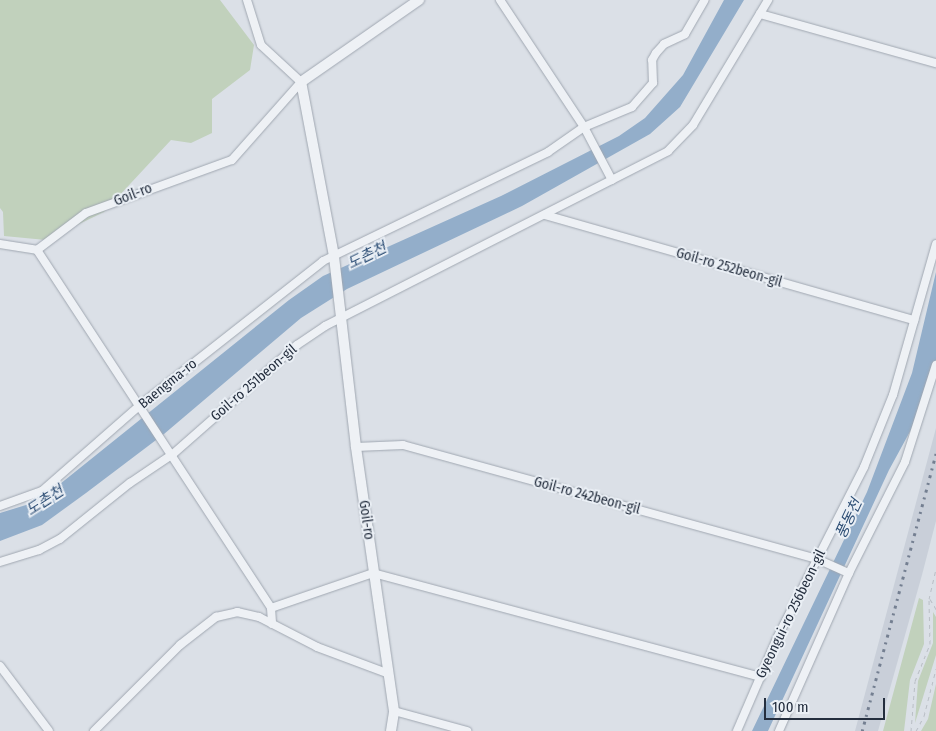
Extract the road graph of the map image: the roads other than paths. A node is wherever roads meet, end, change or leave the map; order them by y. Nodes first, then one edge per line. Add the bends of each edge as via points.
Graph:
1 (247, 0) edge
2 (419, 0) edge
3 (500, 0) edge
4 (705, 0) edge
5 (768, 0) edge
6 (760, 14) junction
7 (936, 63) edge
8 (301, 82) junction
9 (586, 129) junction
10 (612, 180) junction
11 (545, 215) junction
12 (0, 244) edge
13 (936, 244) edge
14 (36, 250) junction
15 (334, 260) junction
16 (340, 320) junction
17 (914, 320) junction
18 (936, 365) edge
19 (140, 408) junction
20 (356, 447) junction
21 (173, 454) junction
22 (0, 506) edge
23 (820, 560) junction
24 (0, 562) edge
25 (847, 572) junction
26 (373, 573) junction
27 (271, 608) junction
28 (272, 624) junction
29 (0, 666) edge
30 (387, 673) junction
31 (761, 677) junction
32 (394, 711) junction
33 (49, 731) edge
34 (94, 731) edge
35 (390, 731) edge
36 (467, 731) edge
37 (737, 731) edge
38 (779, 731) edge

1 - 8 street via 261,44
2 - 8 street, Goil-ro
3 - 9 street
4 - 9 street, Baengma-ro via 685,34 664,44 656,53 654,83 632,107
5 - 6 street
6 - 7 street
6 - 10 street via 680,141 668,151
8 - 14 street, Goil-ro via 232,160 86,213
8 - 15 street
9 - 10 street
9 - 15 street, Baengma-ro via 548,152
10 - 11 street
11 - 16 street via 368,302
11 - 17 street, Goil-ro 252beon-gil
12 - 14 street
13 - 17 street, Gyeongui-ro 256beon-gil
14 - 19 street
15 - 16 street, Goil-ro
15 - 19 street, Baengma-ro via 262,307
16 - 20 street, Goil-ro
16 - 21 street, Goil-ro 251beon-gil via 297,346
17 - 23 street, Gyeongui-ro 256beon-gil via 893,395 864,467
18 - 25 street via 905,462
19 - 21 street
19 - 22 street, Baengma-ro via 42,491
20 - 23 street, Goil-ro 242beon-gil via 403,445
20 - 26 street, Goil-ro
21 - 24 street, Goil-ro 251beon-gil via 130,483 60,539
21 - 27 street
23 - 25 street, Goil-ro 242beon-gil
23 - 31 street, Gyeongui-ro 256beon-gil
25 - 38 street
26 - 27 street
26 - 30 street, Goil-ro
26 - 31 street
27 - 28 street
28 - 30 street via 317,647
28 - 34 street via 237,612 216,617 149,674
29 - 33 street
30 - 32 street, Goil-ro
31 - 37 street, Gyeongui-ro 256beon-gil
32 - 35 street, Goil-ro
32 - 36 street

